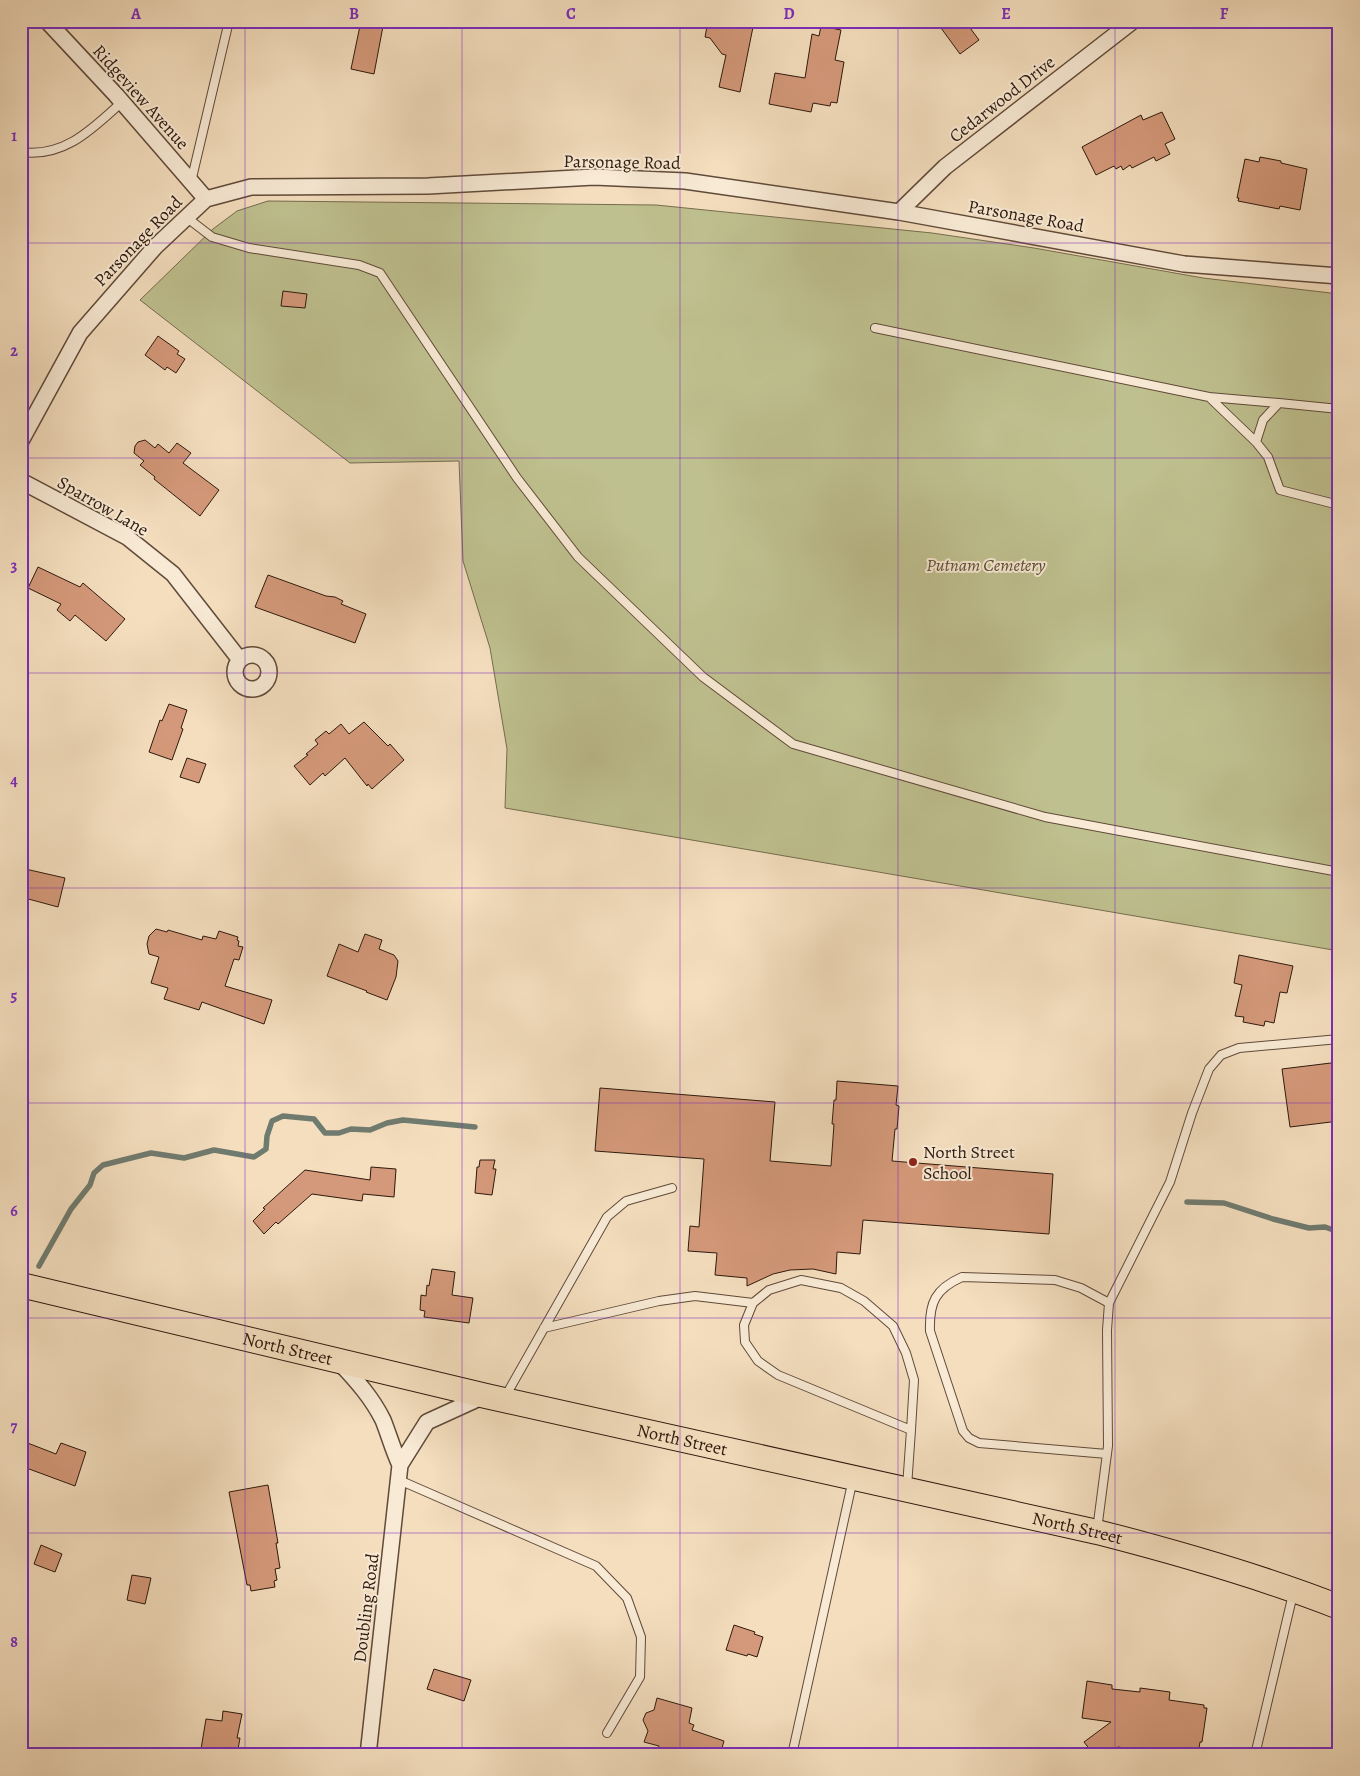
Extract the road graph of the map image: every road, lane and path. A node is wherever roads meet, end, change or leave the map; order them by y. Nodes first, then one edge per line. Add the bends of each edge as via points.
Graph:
1 (47, 21) edge
2 (229, 21) edge
3 (1133, 21) edge
4 (122, 102) junction
5 (21, 152) edge
6 (191, 182) junction
7 (206, 199) junction
8 (899, 212) junction
9 (186, 217) junction
10 (1339, 276) edge
11 (875, 328) dead end
12 (1209, 397) junction
13 (1279, 403) junction
14 (1339, 409) edge
15 (21, 441) edge
16 (1256, 442) junction
17 (21, 481) edge
18 (1339, 505) edge
19 (240, 660) dead end
20 (1339, 872) edge
21 (1339, 1039) edge
22 (672, 1188) dead end
23 (21, 1286) edge
24 (1109, 1303) junction
25 (753, 1304) junction
26 (544, 1328) junction
27 (337, 1360) junction
28 (495, 1397) junction
29 (911, 1430) junction
30 (1108, 1454) junction
31 (400, 1472) junction
32 (853, 1477) junction
33 (907, 1489) junction
34 (1097, 1532) junction
35 (1294, 1590) junction
36 (1339, 1607) edge
37 (607, 1732) dead end
38 (368, 1755) edge
39 (792, 1755) edge
40 (1255, 1755) edge

1 - 4 street, Ridgeview Avenue
2 - 6 lane
3 - 8 street, Cedarwood Drive via 945,167
4 - 5 lane via 87,134 59,150
4 - 6 street, Ridgeview Avenue
6 - 7 street, Ridgeview Avenue
7 - 8 street, Parsonage Road via 251,187 428,186 594,178 685,181
7 - 9 street, Parsonage Road
8 - 10 street, Parsonage Road via 1184,264
9 - 15 street, Parsonage Road via 80,333
9 - 20 lane via 212,237 249,248 359,265 380,273 517,478 578,557 703,677 793,744 1045,817
11 - 12 lane
12 - 13 lane
12 - 16 lane
13 - 14 lane
13 - 16 lane via 1263,420
16 - 18 lane via 1268,457 1280,490
17 - 19 street, Sparrow Lane via 127,538 173,574
21 - 24 lane via 1239,1048 1221,1055 1209,1069 1170,1182
22 - 26 lane via 626,1202 607,1217
23 - 27 main road, North Street
24 - 30 lane
24 - 30 lane via 1081,1288 1055,1280 962,1277 940,1290 932,1302 929,1316 930,1331 963,1431 969,1438 979,1442
25 - 26 lane via 695,1296 659,1301
25 - 29 lane via 744,1324 745,1342 758,1360 778,1375
25 - 29 lane via 769,1290 800,1280 840,1288 864,1301 893,1326 906,1353 914,1380
26 - 28 lane
27 - 28 main road, North Street
27 - 31 street, Doubling Road via 364,1388 383,1420
28 - 31 street, Doubling Road via 427,1422
28 - 32 main road, North Street
29 - 33 lane
30 - 34 lane
31 - 37 lane via 596,1566 626,1598 641,1637 640,1676
31 - 38 street, Doubling Road
32 - 33 main road, North Street
32 - 39 lane
33 - 34 main road, North Street
34 - 35 main road, North Street
35 - 36 main road, North Street
35 - 40 lane

